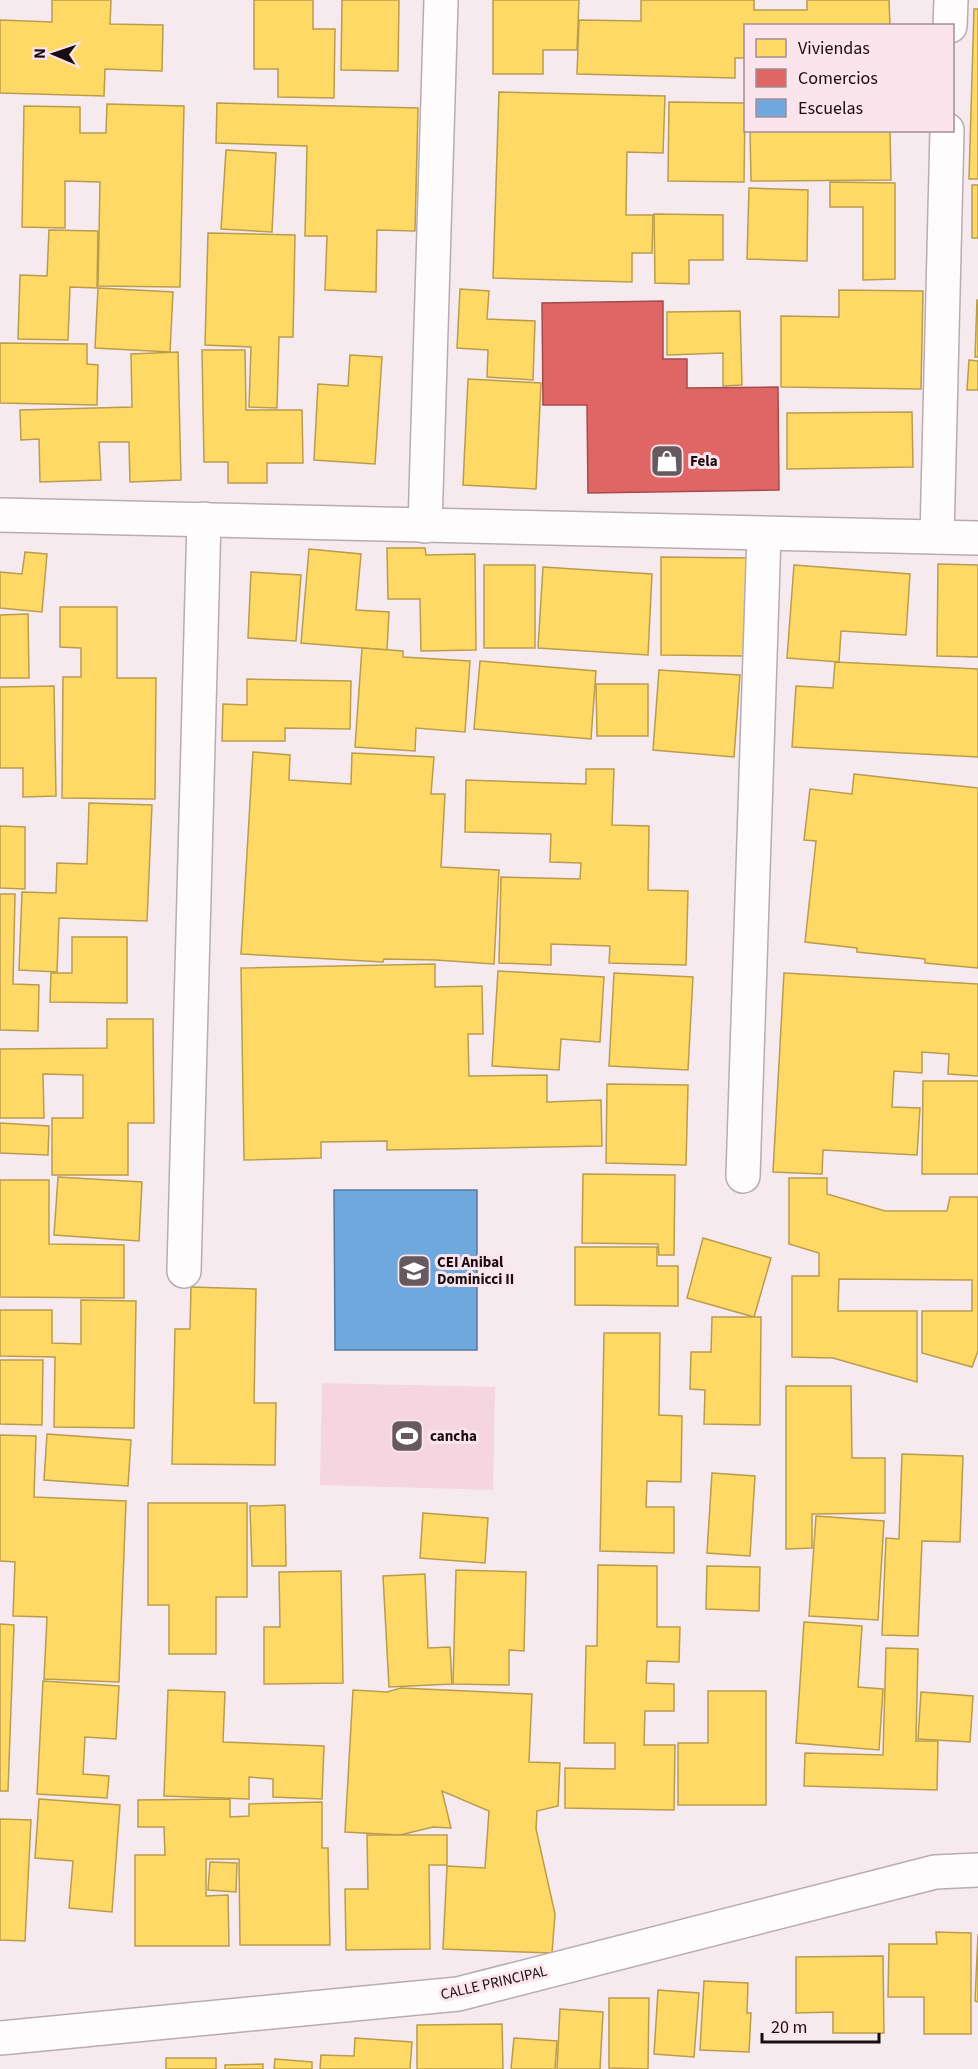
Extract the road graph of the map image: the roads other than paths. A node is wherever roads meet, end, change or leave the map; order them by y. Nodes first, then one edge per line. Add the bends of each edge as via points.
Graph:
1 (441, 0) edge
2 (951, 0) edge
3 (950, 24) edge
4 (947, 132) edge
5 (0, 516) edge
6 (204, 519) junction
7 (425, 526) junction
8 (764, 534) junction
9 (937, 537) junction
10 (978, 538) edge
11 (743, 1176) dead end
12 (184, 1271) dead end
13 (978, 1870) edge
14 (0, 2038) edge

1 - 7 street
2 - 3 street
4 - 9 street
5 - 6 street
6 - 7 street
6 - 12 street
7 - 8 street
8 - 9 street
8 - 11 street
9 - 10 street
13 - 14 street, CALLE PRINCIPAL via 935,1872 458,1994

